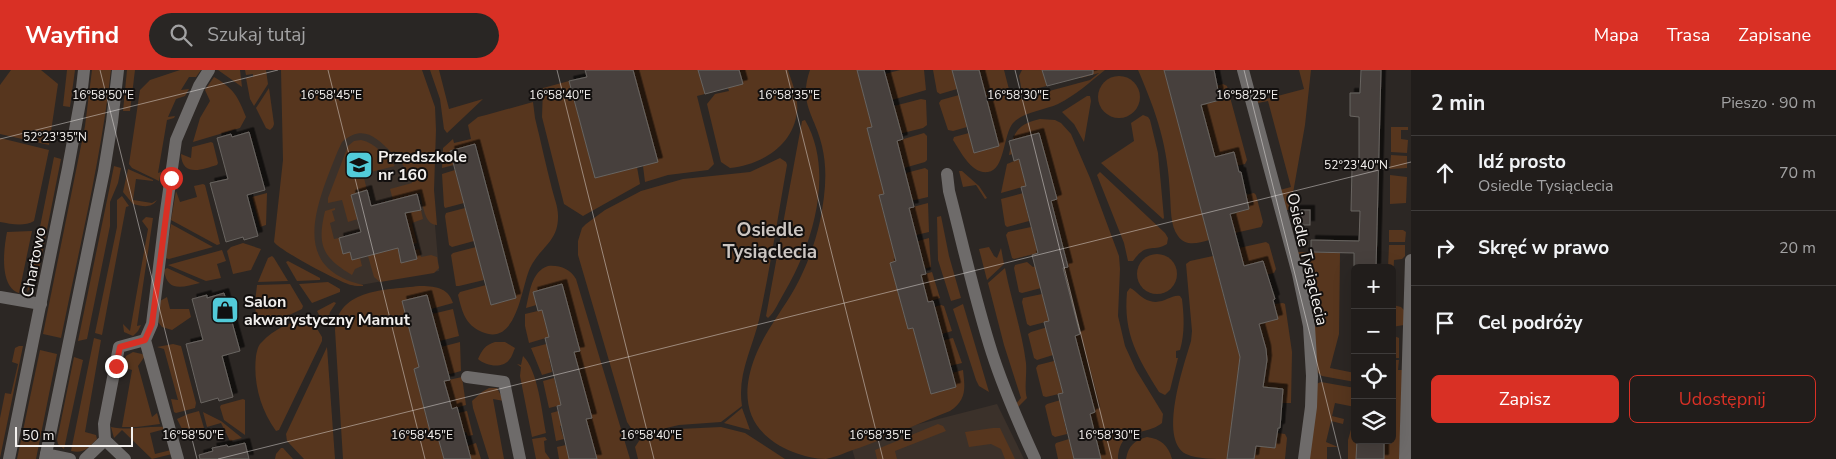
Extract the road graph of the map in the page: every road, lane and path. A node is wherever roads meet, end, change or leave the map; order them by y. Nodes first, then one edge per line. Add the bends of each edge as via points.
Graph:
1 (84, 70) edge
2 (118, 70) edge
3 (209, 70) edge
4 (1243, 70) edge
5 (947, 174) dead end
6 (1411, 260) edge
7 (0, 297) edge
8 (41, 304) junction
9 (145, 340) junction
10 (467, 377) dead end
11 (105, 440) junction
12 (46, 457) edge
13 (9, 459) edge
14 (70, 459) edge
15 (85, 459) edge
16 (125, 459) edge
17 (178, 459) edge
18 (520, 459) edge
19 (1035, 459) edge
20 (1304, 459) edge
21 (1405, 459) edge

1 - 8 street, Chartowo
2 - 12 street via 104,171
3 - 9 street via 176,140 152,324
4 - 20 street, Osiedle Tysiąclecia via 1309,326 1312,384
5 - 19 street via 992,353 1014,416
6 - 21 street
7 - 8 street
8 - 13 street, Chartowo
9 - 11 street via 120,347 104,424
9 - 17 street
10 - 18 street via 504,382
11 - 15 street
11 - 16 street
12 - 14 street

